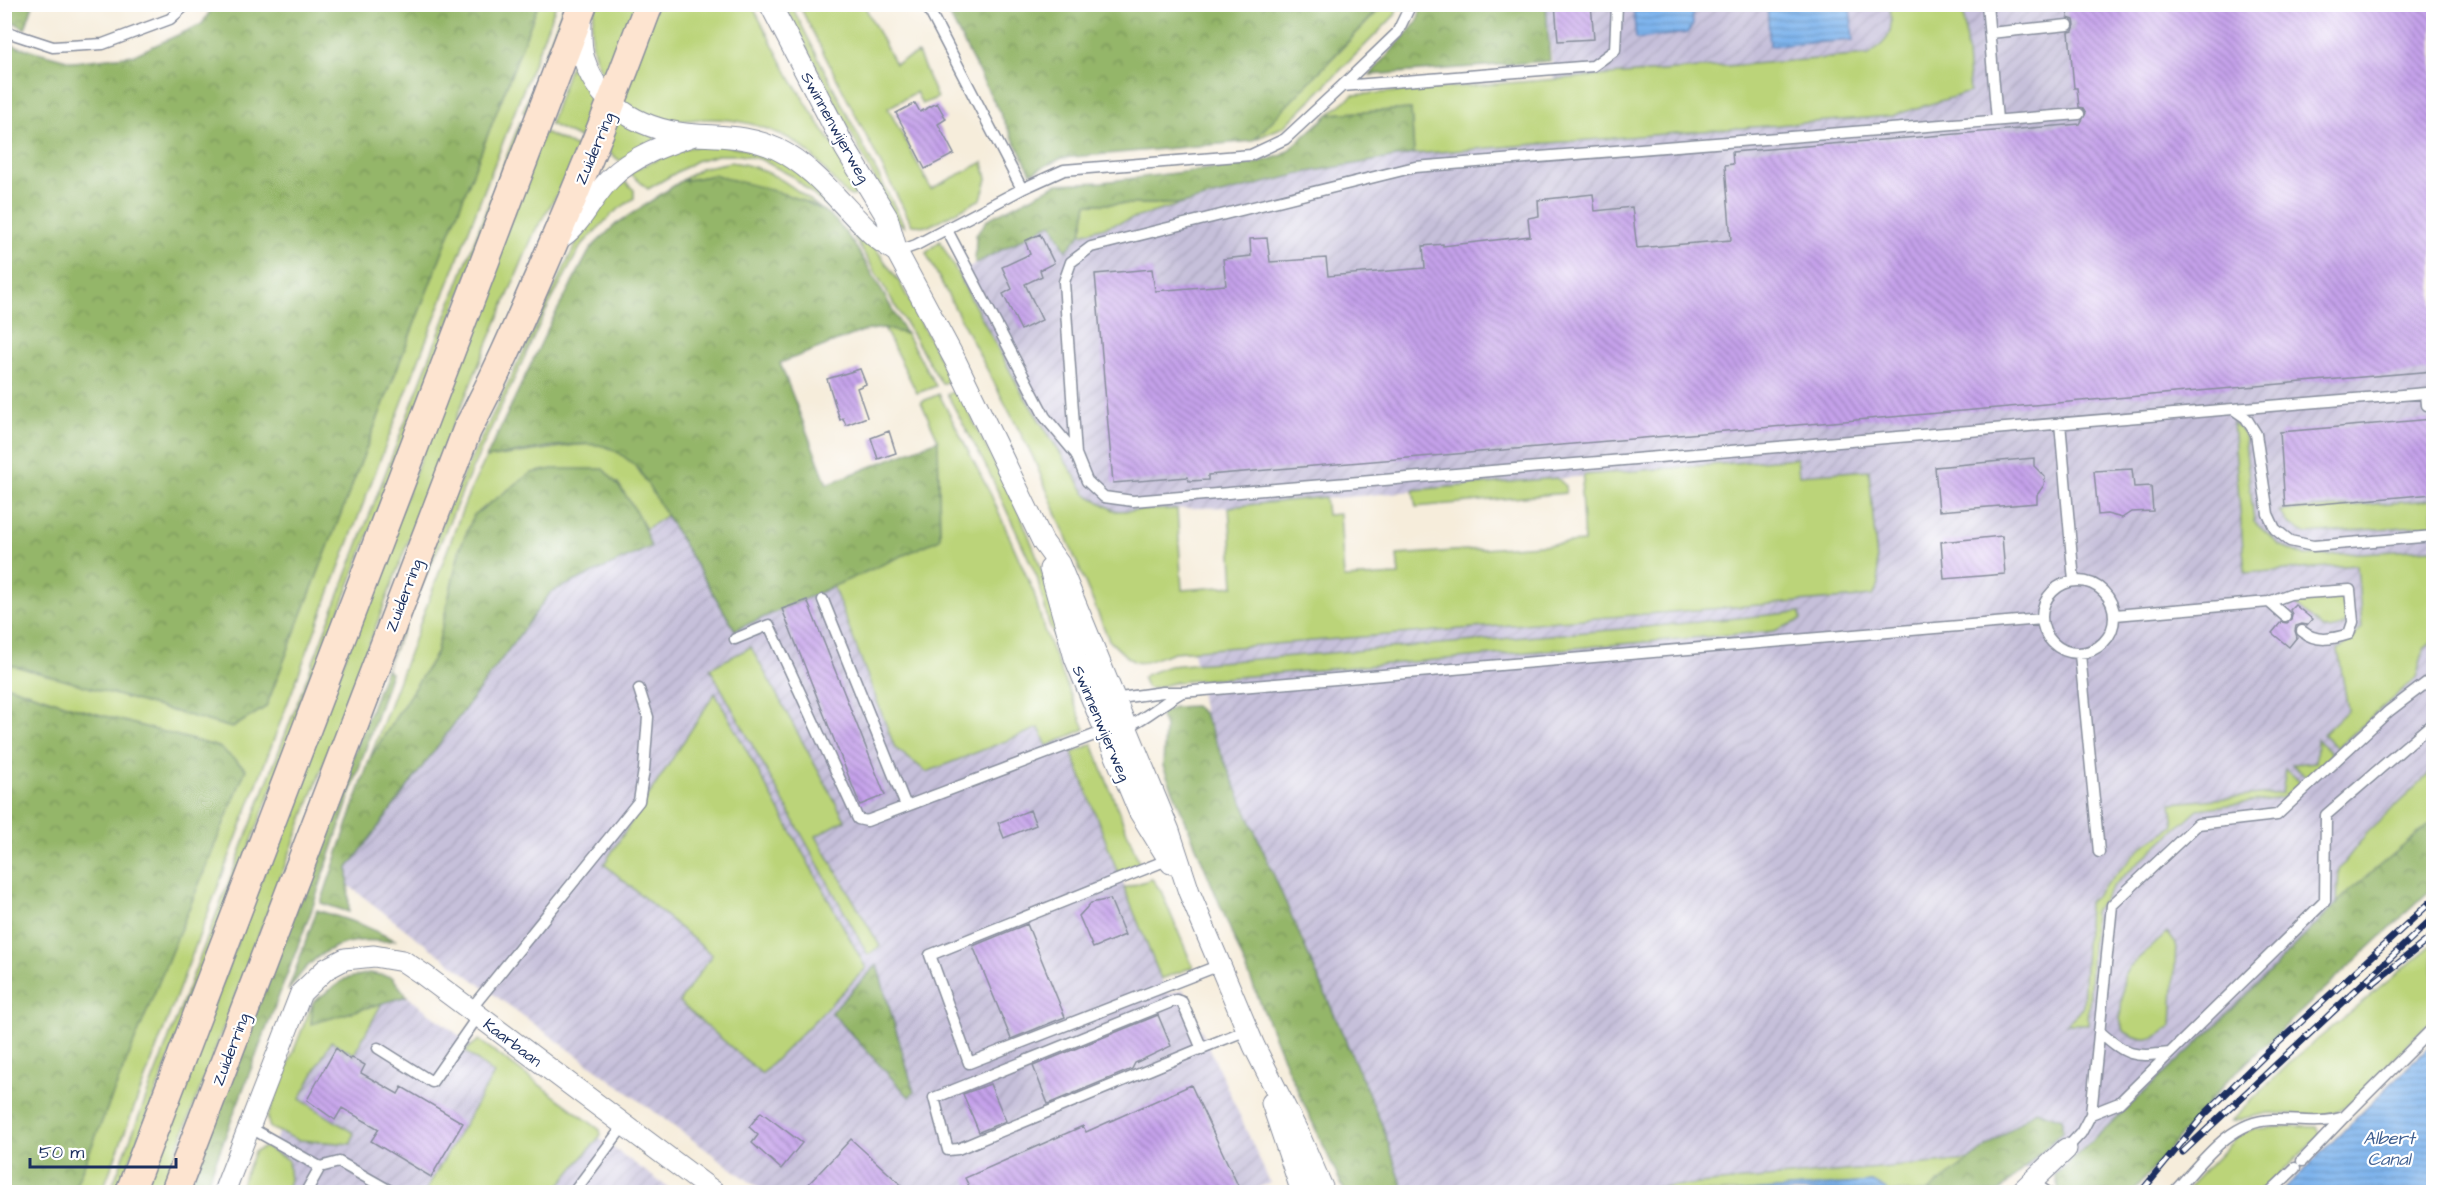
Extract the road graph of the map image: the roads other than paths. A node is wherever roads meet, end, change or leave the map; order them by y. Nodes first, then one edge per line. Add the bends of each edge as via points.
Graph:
1 (187, 4) edge
2 (649, 4) edge
3 (770, 4) edge
4 (926, 4) edge
5 (1411, 4) edge
6 (1617, 4) edge
7 (1988, 4) edge
8 (582, 8) edge
9 (2068, 25) dead end
10 (4, 31) edge
11 (1990, 33) junction
12 (1342, 86) junction
13 (612, 105) junction
14 (2079, 114) dead end
15 (1997, 120) junction
16 (695, 135) junction
17 (1022, 189) junction
18 (946, 230) junction
19 (553, 244) junction
20 (897, 252) junction
21 (2427, 405) dead end
22 (2233, 409) junction
23 (2060, 423) junction
24 (1076, 454) junction
25 (2433, 536) edge
26 (1043, 542) junction
27 (2074, 581) junction
28 (823, 600) dead end
29 (2269, 602) junction
30 (2115, 615) junction
31 (2285, 616) dead end
32 (2042, 619) junction
33 (2302, 631) dead end
34 (735, 639) dead end
35 (2080, 654) junction
36 (2433, 677) edge
37 (639, 690) dead end
38 (1182, 692) junction
39 (1115, 697) junction
40 (1095, 707) junction
41 (2433, 722) edge
42 (1127, 727) junction
43 (1106, 734) junction
44 (906, 806) junction
45 (2099, 852) dead end
46 (1173, 858) junction
47 (1220, 965) junction
48 (474, 1013) junction
49 (2433, 1027) edge
50 (2099, 1031) junction
51 (1251, 1038) junction
52 (378, 1048) dead end
53 (1202, 1049) junction
54 (2170, 1053) junction
55 (2091, 1114) junction
56 (2344, 1117) junction
57 (624, 1125) junction
58 (249, 1127) junction
59 (2066, 1149) joint
60 (320, 1167) junction
61 (2033, 1189) edge
62 (130, 1192) edge
63 (175, 1192) edge
64 (224, 1192) edge
65 (306, 1192) edge
66 (392, 1192) edge
67 (574, 1192) edge
68 (714, 1192) edge
69 (1302, 1192) edge
70 (1324, 1192) edge
71 (2174, 1192) edge
72 (2270, 1192) edge

1 - 10 lane via 170,19 103,44 53,47
2 - 13 main road, Zuiderring
3 - 20 street, Swinnenwijerweg via 845,148 887,217
4 - 17 lane
5 - 12 lane via 1397,33
6 - 12 lane via 1615,50 1593,66
7 - 11 lane
8 - 13 street, Swinnenwijerweg via 583,58 595,85
8 - 62 main road
9 - 11 lane
11 - 15 lane
12 - 17 lane via 1285,139 1251,155 1064,170
13 - 16 street, Swinnenwijerweg via 648,125
13 - 19 main road, Zuiderring
14 - 15 lane
15 - 24 lane via 1415,166 1090,247 1071,262 1064,282
16 - 19 street, Swinnenwijerweg via 656,148 610,178 572,230
16 - 20 street, Swinnenwijerweg via 750,138 777,149 806,167 873,235
17 - 18 lane
18 - 20 lane
18 - 24 lane via 1045,417
19 - 63 main road, Zuiderring via 492,384 467,430
20 - 26 street, Swinnenwijerweg via 955,360
21 - 22 lane via 2426,393
22 - 23 lane
22 - 25 lane via 2247,418 2256,434 2268,514 2275,529 2290,541 2313,546
23 - 24 lane via 1133,501 1104,497 1087,481
23 - 27 lane
26 - 39 street, Swinnenwijerweg via 1059,564
26 - 40 street, Swinnenwijerweg via 1064,626
27 - 30 lane via 2089,582 2102,589
27 - 32 lane via 2050,594
28 - 44 lane
29 - 30 lane
29 - 31 lane
29 - 33 lane via 2290,594 2350,590 2353,622 2349,634 2331,639 2309,637
30 - 35 lane via 2105,642
32 - 35 lane via 2045,633 2054,644 2066,652
32 - 38 lane
34 - 44 lane via 769,625 858,819 867,821
35 - 45 lane
36 - 50 lane via 2390,711 2277,815 2198,824 2112,905
37 - 48 lane via 648,717 639,801
38 - 39 lane
38 - 42 lane
39 - 40 lane
39 - 42 street, Swinnenwijerweg
40 - 43 street, Swinnenwijerweg
41 - 54 lane via 2326,815 2325,901
42 - 43 lane
42 - 46 street, Swinnenwijerweg
43 - 44 lane
43 - 46 street, Swinnenwijerweg via 1139,811
46 - 47 street, Swinnenwijerweg
46 - 47 lane via 930,955 969,1063
47 - 51 street, Swinnenwijerweg
48 - 52 lane via 432,1082
48 - 57 street, Kaarbaan
48 - 58 street, Kaarbaan via 403,961 374,956 335,964 301,993
49 - 56 lane
50 - 54 lane via 2118,1048 2137,1056
50 - 55 lane
51 - 53 lane
51 - 69 street, Swinnenwijerweg
51 - 70 street, Swinnenwijerweg
53 - 53 lane via 958,1149 948,1150 934,1098 1165,1004 1182,1002
54 - 55 lane via 2119,1103
55 - 59 lane
56 - 71 lane via 2325,1122 2269,1120 2248,1124 2229,1135
56 - 72 lane
57 - 67 lane
57 - 68 street, Kaarbaan
58 - 60 lane
58 - 64 street
59 - 61 street
60 - 65 lane
60 - 66 lane via 339,1162

